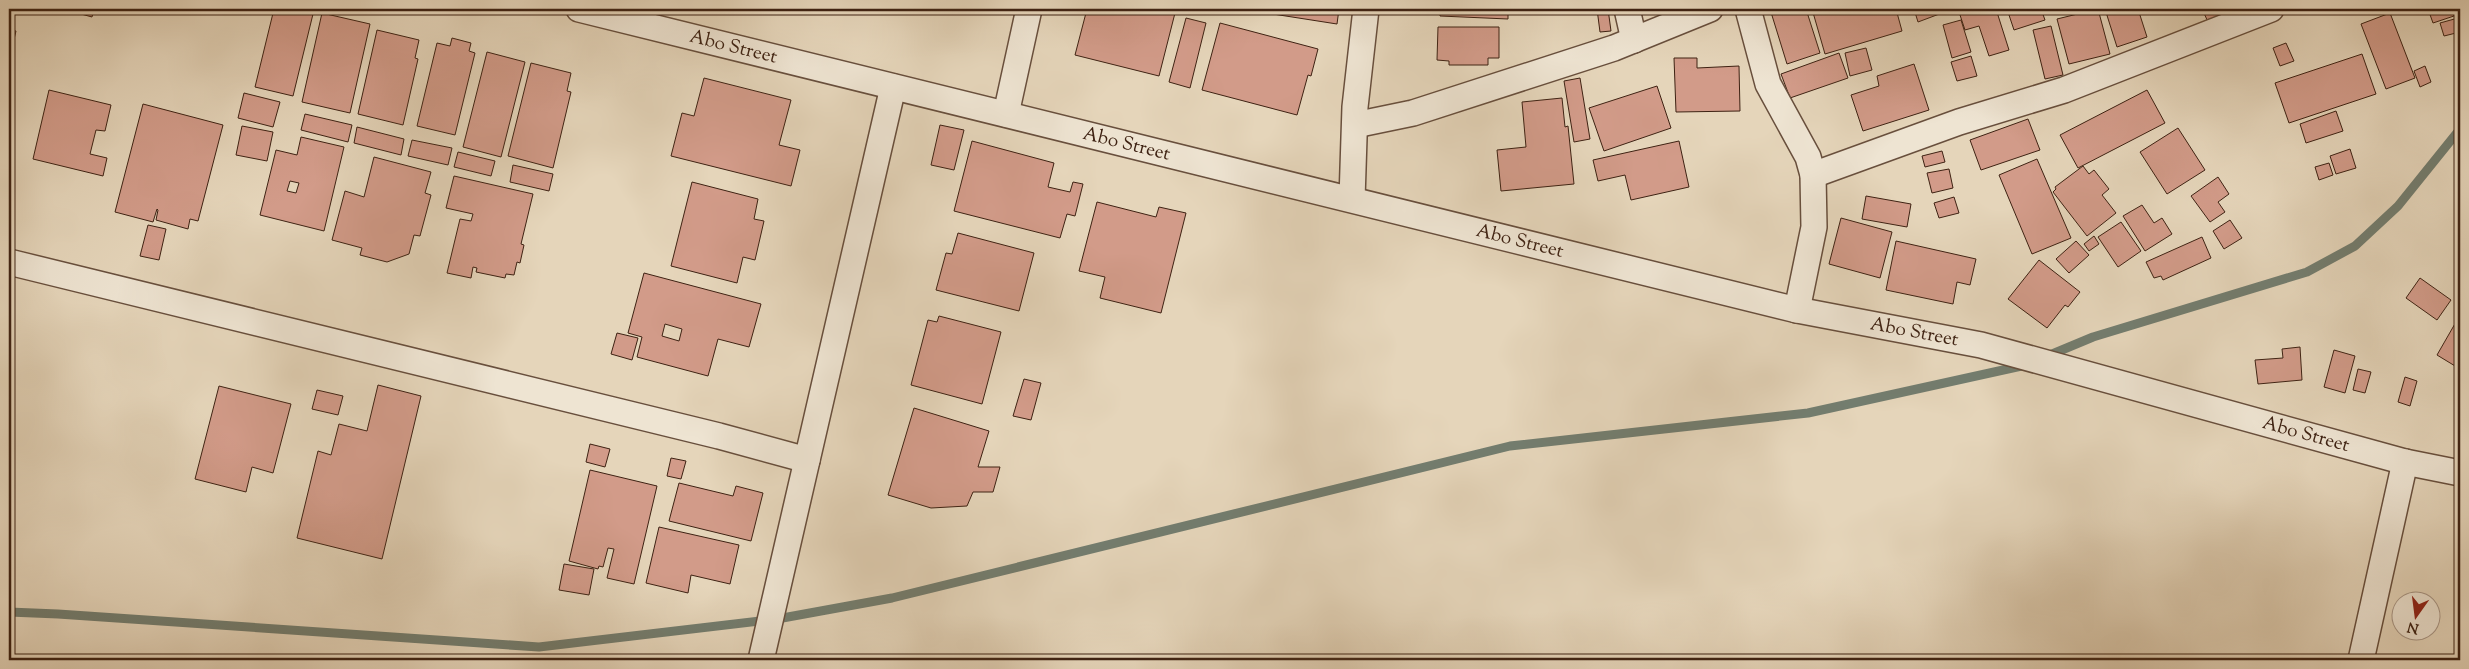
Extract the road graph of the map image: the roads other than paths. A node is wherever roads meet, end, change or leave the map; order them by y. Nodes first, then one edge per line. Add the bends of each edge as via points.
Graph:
1 (579, 9) edge
2 (1029, 9) edge
3 (1366, 9) edge
4 (1627, 9) edge
5 (1710, 9) edge
6 (1748, 9) edge
7 (2271, 9) edge
8 (1634, 40) junction
9 (893, 87) junction
10 (1006, 114) junction
11 (1355, 125) junction
12 (1813, 175) junction
13 (1352, 200) junction
14 (9, 262) edge
15 (1797, 310) junction
16 (807, 460) junction
17 (2405, 462) junction
18 (2460, 473) edge
19 (763, 651) edge
20 (2361, 660) edge

1 - 9 street, Abo Street
2 - 10 street
3 - 11 street
4 - 8 street
5 - 8 street
6 - 12 street via 1768,84 1808,157
7 - 12 street via 2064,90 1958,122
8 - 11 street via 1413,114
9 - 10 street, Abo Street
9 - 16 street
10 - 13 street, Abo Street
11 - 13 street
12 - 15 street via 1814,227
13 - 15 street, Abo Street
14 - 16 street
15 - 17 street, Abo Street via 1981,345
16 - 19 street
17 - 18 street, Abo Street
17 - 20 street

